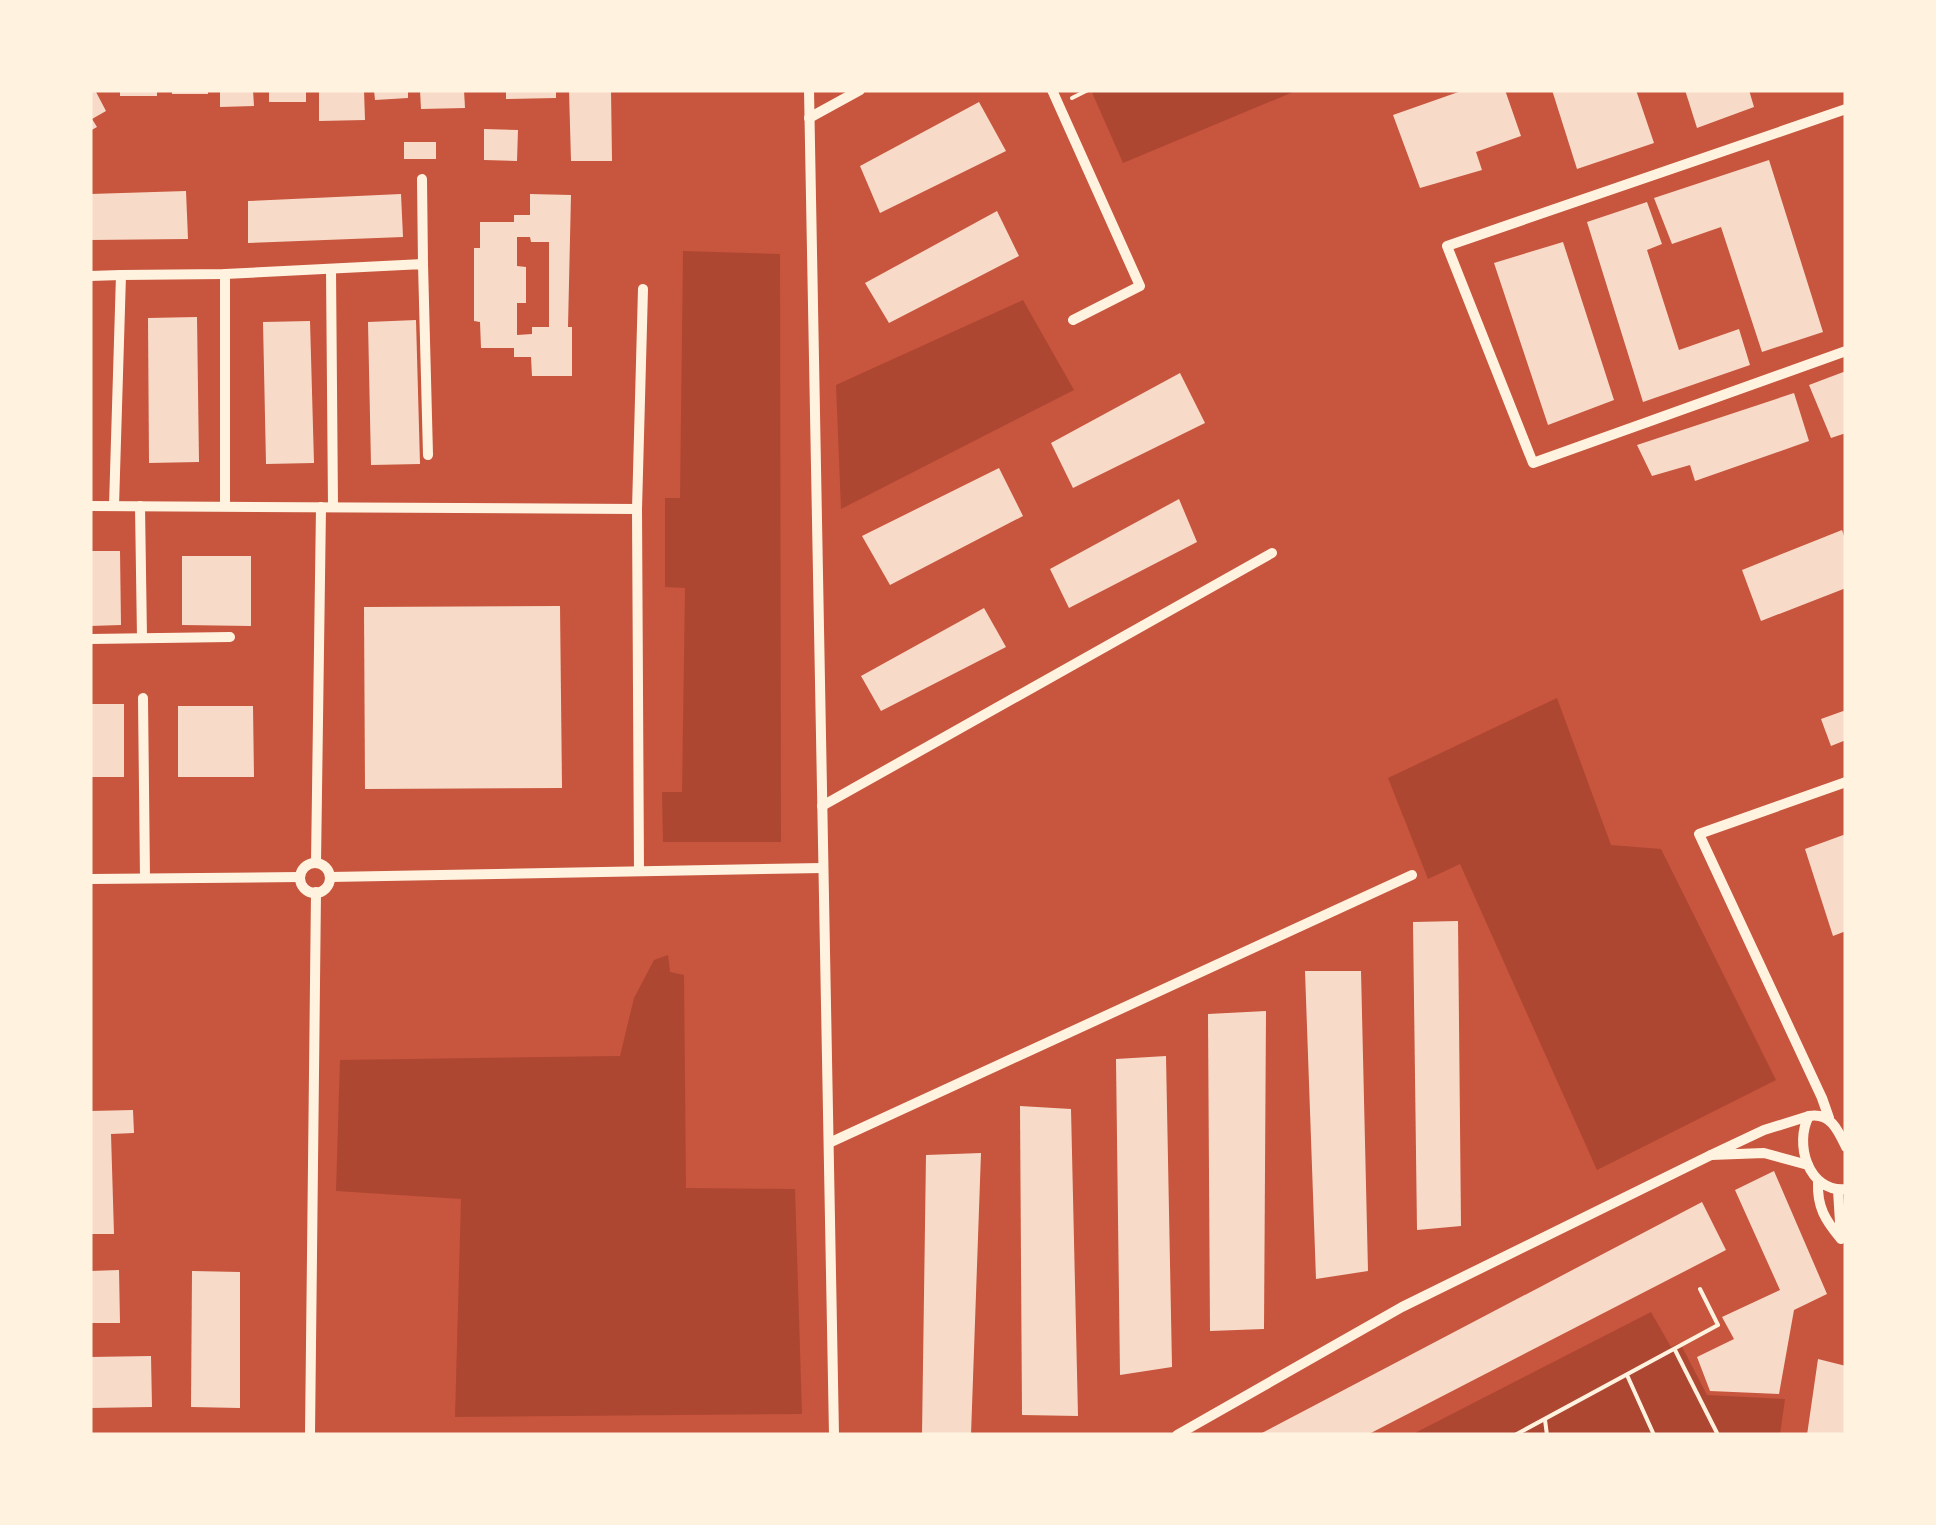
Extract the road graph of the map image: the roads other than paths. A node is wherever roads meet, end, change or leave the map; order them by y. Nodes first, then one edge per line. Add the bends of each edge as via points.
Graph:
1 (809, 90) edge
2 (860, 90) edge
3 (1052, 90) edge
4 (1846, 109) edge
5 (809, 118) junction
6 (422, 179) dead end
7 (424, 264) junction
8 (331, 270) junction
9 (225, 274) junction
10 (121, 275) junction
11 (90, 276) edge
12 (643, 289) dead end
13 (1073, 320) dead end
14 (1846, 351) edge
15 (428, 454) dead end
16 (90, 506) edge
17 (114, 506) junction
18 (140, 506) junction
19 (225, 506) junction
20 (327, 507) junction
21 (637, 508) junction
22 (1272, 553) dead end
23 (230, 637) dead end
24 (90, 638) edge
25 (142, 638) junction
26 (143, 698) dead end
27 (1846, 782) edge
28 (822, 806) junction
29 (316, 863) junction
30 (824, 868) junction
31 (638, 871) junction
32 (1412, 875) dead end
33 (300, 877) junction
34 (330, 877) junction
35 (145, 878) junction
36 (90, 879) edge
37 (316, 892) junction
38 (1809, 1116) junction
39 (1828, 1118) junction
40 (829, 1142) junction
41 (1846, 1147) edge
42 (1711, 1155) junction
43 (1808, 1164) junction
44 (1818, 1182) junction
45 (1842, 1189) edge
46 (1841, 1239) junction
47 (1846, 1252) edge
48 (310, 1435) edge
49 (834, 1435) edge
50 (1177, 1435) edge

1 - 5 street
2 - 5 street
3 - 13 street via 1140,286
4 - 14 street via 1447,246 1533,463
5 - 28 street
6 - 7 street
7 - 8 street
7 - 15 street
8 - 9 street
8 - 20 street
9 - 10 street
9 - 19 street
10 - 11 street
10 - 17 street
12 - 21 street
16 - 17 street
17 - 18 street
18 - 19 street
18 - 25 street
19 - 20 street
20 - 21 street
20 - 29 street
21 - 31 street
22 - 28 street
23 - 25 street
24 - 25 street
26 - 35 street
27 - 39 street via 1699,834
28 - 30 street
29 - 33 street
29 - 34 street
30 - 31 street
30 - 40 street
31 - 34 street
32 - 40 street
33 - 35 street
33 - 37 street
34 - 37 street
35 - 36 street
37 - 48 street
38 - 39 street
38 - 42 street
38 - 43 street via 1801,1137
39 - 41 street
40 - 49 street
42 - 43 street via 1764,1153
42 - 50 street via 1402,1307
43 - 44 street
44 - 45 street
44 - 46 street via 1826,1221
45 - 46 street
46 - 47 street

